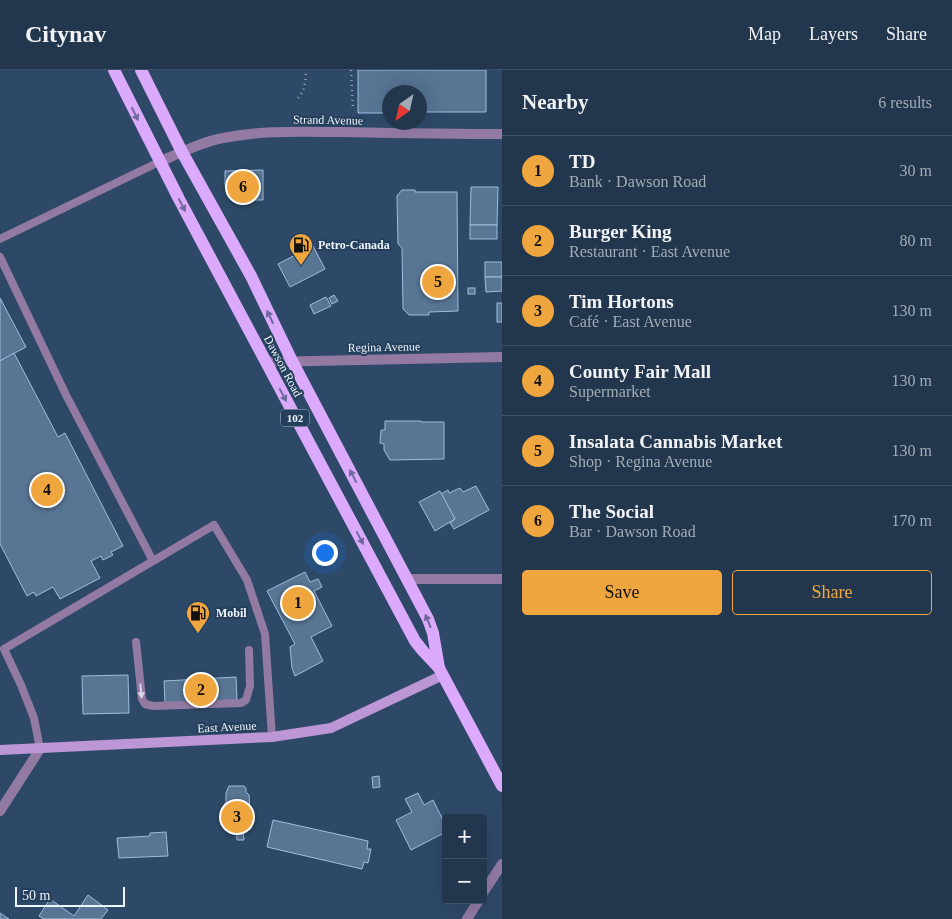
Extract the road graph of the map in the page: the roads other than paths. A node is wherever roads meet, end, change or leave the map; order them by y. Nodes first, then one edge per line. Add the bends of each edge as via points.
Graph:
1 (114, 70) edge
2 (141, 70) edge
3 (502, 134) edge
4 (182, 152) junction
5 (159, 162) junction
6 (0, 240) edge
7 (0, 257) edge
8 (502, 357) edge
9 (292, 361) junction
10 (266, 362) junction
11 (153, 561) junction
12 (408, 579) junction
13 (502, 579) edge
14 (136, 642) dead end
15 (249, 650) dead end
16 (441, 672) junction
17 (272, 737) junction
18 (40, 749) junction
19 (0, 750) edge
20 (502, 786) edge
21 (0, 811) edge
22 (502, 864) edge
23 (487, 887) edge
24 (476, 904) edge
25 (466, 919) edge

1 -> 5 main road, Dawson Road / 102
2 - 4 main road, Dawson Road / 102
3 - 4 street, Strand Avenue via 282,132 223,138
4 - 5 street, Strand Avenue
9 -> 4 main road, Dawson Road / 102
5 - 6 lane
5 -> 10 main road, Dawson Road / 102
7 - 11 lane via 66,395
8 - 9 street, Regina Avenue
9 - 10 street, Regina Avenue
12 -> 9 main road, Dawson Road / 102
10 -> 16 main road, Dawson Road / 102 via 415,641
11 - 17 lane via 214,525 247,580 265,634
11 - 18 lane via 4,649 34,718
12 - 13 street
16 -> 12 main road, Dawson Road / 102 via 433,633
14 -> 15 lane via 142,700 153,706 241,703 246,700 250,686
16 - 17 street, East Avenue via 331,728
16 - 20 main road, Dawson Road / 102
17 - 18 street, East Avenue
18 - 19 street, East Avenue
18 - 21 street
22 - 23 street
24 - 25 street

